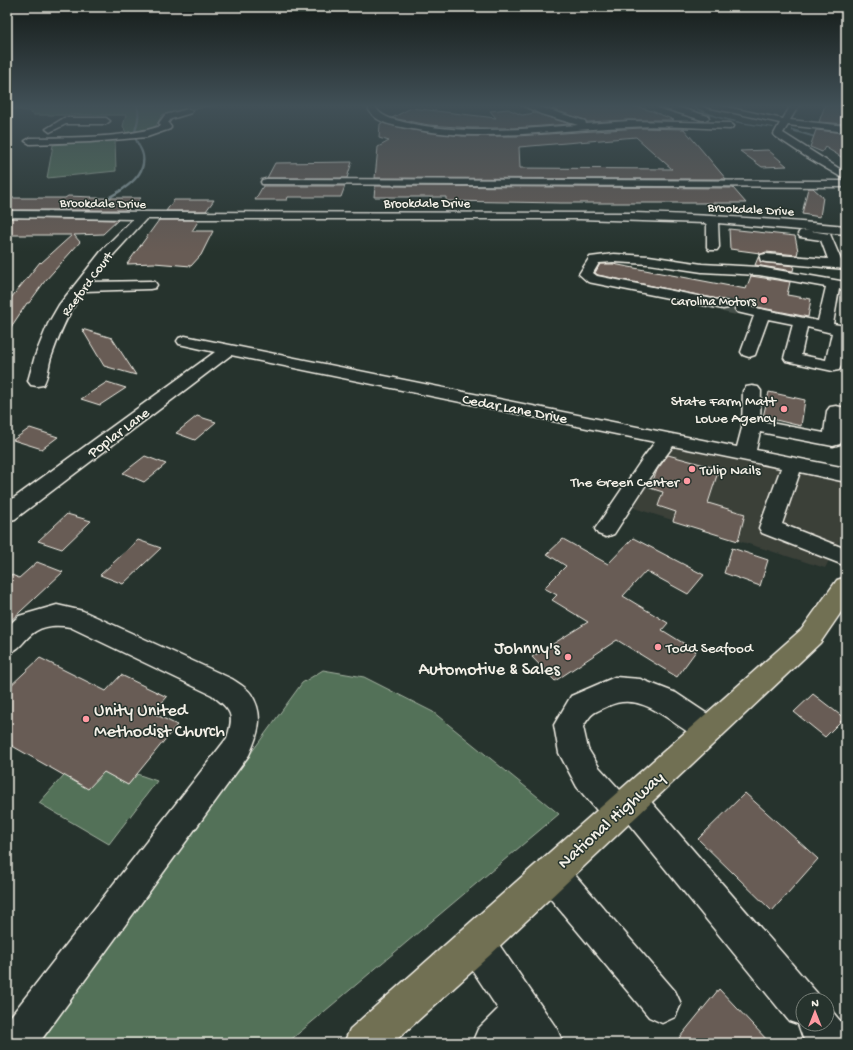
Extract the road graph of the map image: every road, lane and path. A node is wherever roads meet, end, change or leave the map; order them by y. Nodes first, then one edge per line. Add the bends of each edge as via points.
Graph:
1 (808, 154) edge
2 (846, 177) edge
3 (266, 182) dead end
4 (358, 182) junction
5 (846, 184) edge
6 (7, 214) edge
7 (143, 216) junction
8 (349, 216) junction
9 (708, 219) junction
10 (754, 222) junction
11 (846, 230) edge
12 (713, 247) dead end
13 (766, 258) dead end
14 (843, 265) edge
15 (150, 285) dead end
16 (840, 285) edge
17 (80, 286) junction
18 (723, 305) tunnel mouth
19 (742, 309) tunnel mouth
20 (763, 313) junction
21 (802, 322) junction
22 (837, 329) edge
23 (185, 341) dead end
24 (228, 350) junction
25 (749, 352) dead end
26 (37, 381) dead end
27 (752, 391) dead end
28 (846, 413) edge
29 (751, 428) junction
30 (668, 439) junction
31 (745, 454) junction
32 (793, 464) junction
33 (846, 475) edge
34 (7, 514) edge
35 (606, 529) dead end
36 (846, 558) edge
37 (846, 586) edge
38 (7, 643) edge
39 (708, 730) junction
40 (624, 806) junction
41 (551, 873) junction
42 (476, 943) junction
43 (795, 998) edge
44 (662, 1004) dead end
45 (522, 1012) junction
46 (824, 1032) edge
47 (15, 1043) edge
48 (364, 1043) edge
49 (492, 1043) edge
50 (543, 1043) edge
51 (833, 1043) edge

1 - 2 street
3 - 4 street
4 - 5 street
4 - 8 street
6 - 7 street, Brookdale Drive
7 - 8 street, Brookdale Drive
7 - 17 street, Raeford Court
8 - 9 street, Brookdale Drive via 537,215
9 - 10 street, Brookdale Drive
9 - 12 street via 713,225
10 - 11 street, Brookdale Drive
10 - 14 street via 759,229 826,237 836,263
13 - 14 street
15 - 17 street
16 - 18 street via 759,271 702,268 614,258 595,260 586,274 593,279
16 - 22 street
17 - 26 street, Raeford Court via 56,324 43,356
19 - 20 street
20 - 21 street
20 - 25 street
21 - 22 street
21 - 22 street via 792,358 833,366
23 - 24 street, Cedar Lane Drive
24 - 30 street, Cedar Lane Drive
24 - 34 street, Poplar Lane
27 - 29 street
28 - 29 street via 836,411 833,440 759,426
29 - 31 street
30 - 31 street, Cedar Lane Drive
30 - 35 street
31 - 32 street, Cedar Lane Drive
32 - 33 street, Cedar Lane Drive
32 - 36 street via 770,528
37 - 39 main road, National Highway via 811,636
38 - 47 street via 28,623 56,615 74,618 222,687 241,702 246,723 239,745
39 - 40 main road, National Highway
39 - 40 street via 666,702 640,691 615,689 582,705 568,725 574,753 588,778
40 - 41 main road, National Highway
40 - 43 street
41 - 42 main road, National Highway
41 - 44 street
42 - 45 street
42 - 48 main road, National Highway
45 - 49 street
45 - 50 street
46 - 51 street

